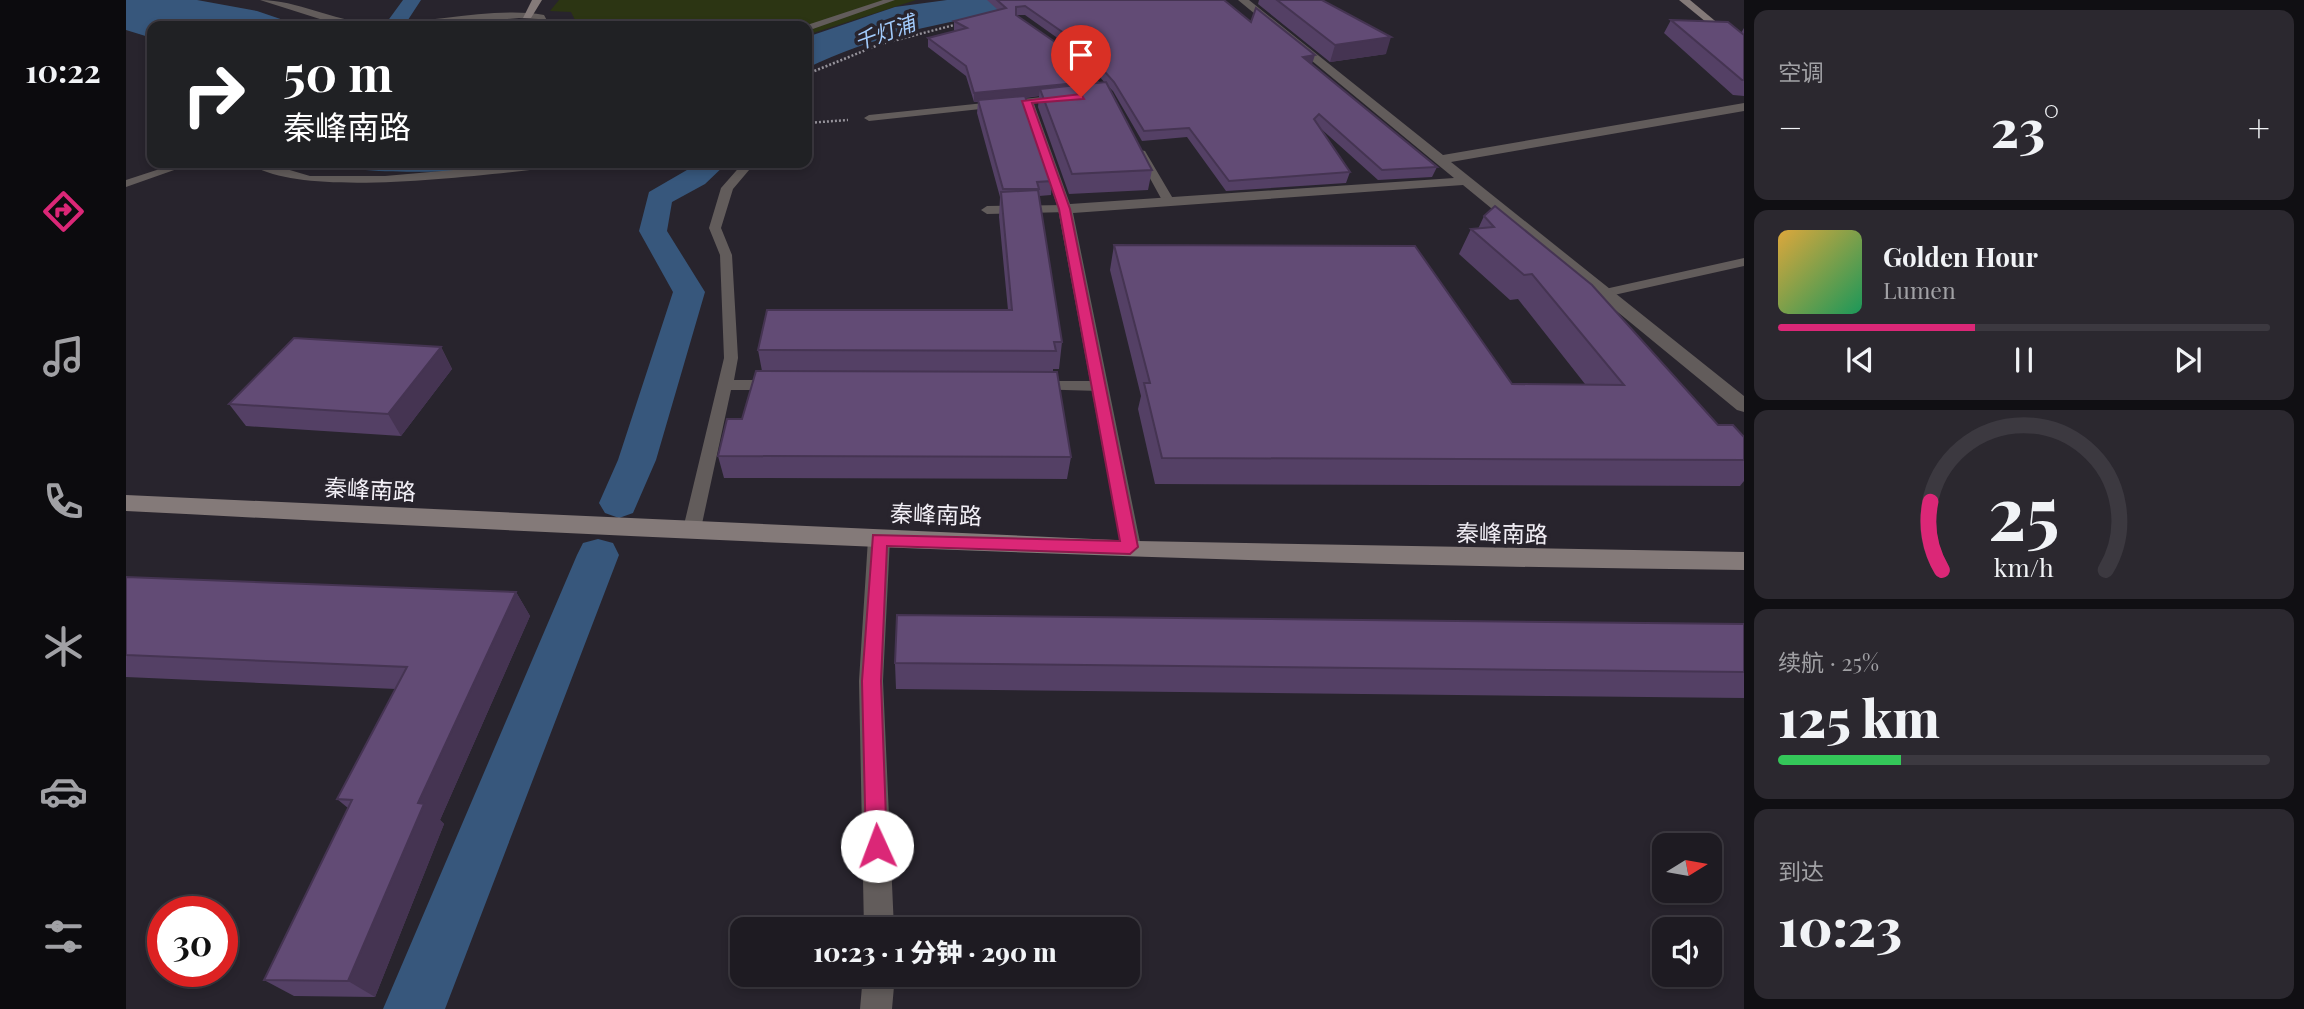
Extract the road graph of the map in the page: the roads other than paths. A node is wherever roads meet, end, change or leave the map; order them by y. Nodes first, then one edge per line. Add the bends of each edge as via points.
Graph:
1 (264, 0) edge
2 (537, 0) edge
3 (891, 0) edge
4 (1243, 0) edge
5 (1684, 0) edge
6 (527, 16) junction
7 (339, 21) edge
8 (443, 21) edge
9 (543, 21) edge
10 (812, 26) edge
11 (1744, 50) edge
12 (1081, 97) edge
13 (1027, 101) junction
14 (1744, 107) edge
15 (869, 118) road end
16 (1135, 142) edge
17 (1440, 159) junction
18 (173, 168) edge
19 (272, 168) edge
20 (512, 168) edge
21 (745, 168) edge
22 (1467, 181) junction
23 (126, 184) edge
24 (1169, 202) junction
25 (1065, 209) junction
26 (987, 210) dead end
27 (1744, 262) edge
28 (1605, 293) junction
29 (725, 385) junction
30 (794, 386) edge
31 (1016, 386) edge
32 (1099, 386) junction
33 (1744, 406) edge
34 (126, 503) edge
35 (691, 533) junction
36 (879, 539) junction
37 (1130, 547) junction
38 (1744, 561) edge
39 (879, 917) edge
40 (878, 987) edge
41 (876, 1009) edge

1 - 7 lane
2 - 6 street
3 - 10 lane
4 - 17 street
5 - 11 street
6 - 8 lane
6 - 9 lane
12 - 13 lane
13 - 15 lane
13 - 25 street
14 - 17 street
16 - 24 lane
17 - 22 street
18 - 23 lane
19 - 20 lane via 309,179 385,179
21 - 29 lane via 727,188 715,228 726,255 731,358
22 - 24 street
22 - 28 street
24 - 25 street
25 - 26 lane
25 - 32 street
27 - 28 lane
28 - 33 street
29 - 30 lane
29 - 35 lane
31 - 32 lane
32 - 37 street
34 - 35 street, 秦峰南路
35 - 36 street, 秦峰南路
36 - 37 street, 秦峰南路
36 - 39 street via 871,681
37 - 38 street, 秦峰南路 via 1490,561
40 - 41 street

